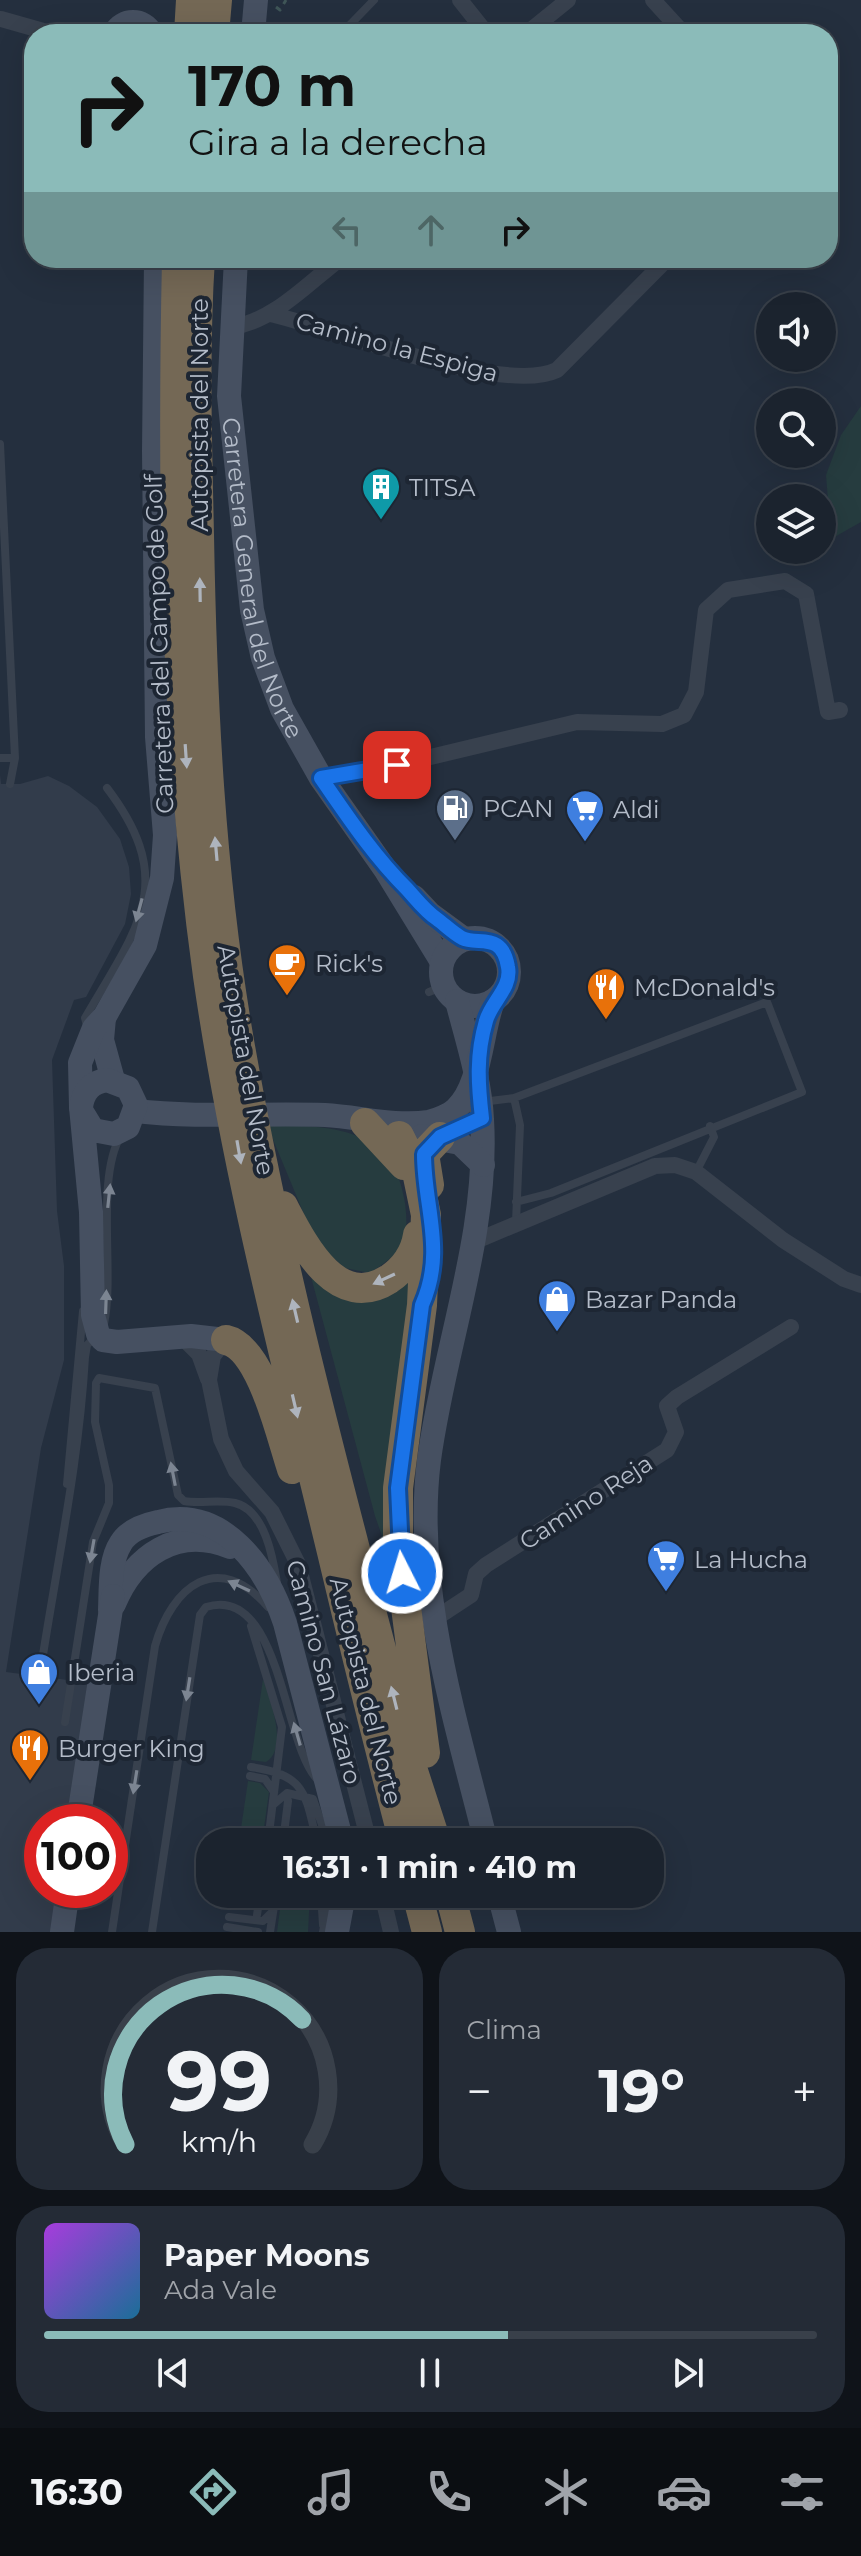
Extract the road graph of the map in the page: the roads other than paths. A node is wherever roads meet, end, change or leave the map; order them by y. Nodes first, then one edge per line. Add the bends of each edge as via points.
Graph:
1 (191, 0) edge
2 (217, 0) edge
3 (256, 0) edge
4 (374, 0) edge
5 (460, 0) edge
6 (568, 0) edge
7 (653, 0) edge
8 (0, 10) edge
9 (143, 19) edge
10 (0, 21) edge
11 (123, 24) edge
12 (190, 24) edge
13 (215, 24) edge
14 (255, 24) edge
15 (351, 24) edge
16 (479, 24) edge
17 (543, 24) edge
18 (675, 24) edge
19 (24, 27) edge
20 (156, 268) edge
21 (177, 268) edge
22 (200, 268) edge
23 (235, 268) edge
24 (328, 268) edge
25 (658, 268) edge
26 (270, 314) junction
27 (232, 327) junction
28 (0, 444) edge
29 (840, 710) dead end
30 (0, 758) edge
31 (15, 758) junction
32 (321, 778) junction
33 (10, 784) dead end
34 (107, 788) dead end
35 (385, 869) junction
36 (464, 939) junction
37 (443, 986) junction
38 (493, 1001) junction
39 (105, 1016) junction
40 (90, 1037) junction
41 (476, 1071) junction
42 (113, 1080) junction
43 (514, 1098) junction
44 (81, 1110) junction
45 (481, 1110) junction
46 (132, 1119) junction
47 (367, 1123) junction
48 (709, 1124) dead end
49 (440, 1137) junction
50 (483, 1165) junction
51 (696, 1172) junction
52 (266, 1175) junction
53 (516, 1202) junction
54 (477, 1209) junction
55 (515, 1222) junction
56 (471, 1243) junction
57 (92, 1280) junction
58 (861, 1285) edge
59 (422, 1305) junction
60 (791, 1327) dead end
61 (98, 1334) junction
62 (182, 1337) junction
63 (226, 1340) junction
64 (209, 1380) junction
65 (82, 1422) junction
66 (95, 1422) junction
67 (67, 1497) junction
68 (341, 1603) junction
69 (436, 1618) junction
70 (285, 1623) junction
71 (251, 1625) dead end
72 (297, 1670) junction
73 (40, 1674) dead end
74 (65, 1722) dead end
75 (278, 1771) junction
76 (305, 1795) junction
77 (274, 1800) junction
78 (288, 1801) dead end
79 (333, 1801) junction
80 (81, 1804) edge
81 (270, 1828) edge
82 (285, 1828) edge
83 (313, 1828) edge
84 (324, 1828) edge
85 (339, 1828) edge
86 (365, 1828) edge
87 (400, 1828) edge
88 (432, 1828) edge
89 (433, 1828) edge
90 (483, 1828) edge
91 (65, 1908) edge
92 (258, 1908) edge
93 (274, 1908) edge
94 (324, 1908) edge
95 (329, 1908) edge
96 (338, 1908) edge
97 (385, 1908) edge
98 (421, 1908) edge
99 (454, 1908) edge
100 (503, 1908) edge
101 (273, 1911) junction
102 (257, 1915) dead end
103 (328, 1931) edge
104 (62, 1932) edge
105 (112, 1932) edge
106 (152, 1932) edge
107 (258, 1932) edge
108 (270, 1932) edge
109 (391, 1932) edge
110 (427, 1932) edge
111 (460, 1932) edge
112 (509, 1932) edge

1 - 12 highway
2 - 13 highway
3 - 14 main road
4 - 15 lane
5 - 16 street
6 - 17 street
7 - 18 street
8 - 10 street
9 - 11 main road
10 - 19 street
20 - 39 main road, Carretera del Campo de Golf via 157,737 165,835 153,925
21 -> 68 highway, Autopista del Norte via 173,421 180,668 208,973 246,1188
52 -> 22 highway, Autopista del Norte via 227,953 208,765 197,435
23 - 27 main road, Carretera General del Norte
24 - 26 street
25 - 26 street, Camino la Espiga via 546,375 508,377 460,367
26 - 27 street via 251,325
27 - 32 main road, Carretera General del Norte via 229,396 252,610 282,709
28 - 31 lane
29 - 32 street via 828,712 806,594 785,581 728,590 706,610 696,692 684,715 662,724 577,722
30 - 31 lane
31 - 33 lane
32 - 35 main road, Carretera General del Norte
34 -> 40 lane via 132,820 147,872 132,937 85,1018
35 - 36 main road, Carretera General del Norte
35 - 37 main road, Carretera General del Norte
36 - 37 main road via 447,952
36 - 38 main road via 487,940 504,954 507,983
37 - 38 main road via 475,1006
37 - 41 main road, Carretera General del Norte
38 - 41 main road, Carretera General del Norte
39 - 40 main road, Carretera del Campo de Golf
39 - 42 main road, Carretera del Campo de Golf via 102,1040
40 - 44 main road, Carretera del Campo de Golf via 78,1075
41 - 45 main road, Carretera General del Norte
41 - 47 main road via 454,1112 431,1122
42 - 44 main road via 89,1088
42 - 46 main road via 132,1093
43 - 45 lane
43 - 53 lane via 520,1125
43 - 53 lane via 767,1002 802,1092 551,1193
44 - 46 main road via 98,1133 114,1134
44 - 57 main road, Carretera del Campo de Golf
45 - 49 main road
45 - 50 main road, Carretera General del Norte
46 - 47 main road
61 -> 46 lane via 107,1311 108,1201 116,1144
47 - 49 main road
47 -> 52 highway via 406,1167 419,1224 416,1248 402,1271 381,1284 359,1287 335,1280 311,1258
47 - 59 highway via 417,1172 426,1215
48 - 51 lane via 714,1137
49 - 50 main road via 460,1143
49 - 59 highway via 424,1154 435,1242 430,1287
50 - 54 main road, Carretera General del Norte
51 - 55 street via 655,1166
51 - 58 street via 783,1240
88 -> 52 highway, Autopista del Norte via 404,1738
53 - 55 lane
54 - 55 street
54 - 56 main road, Carretera General del Norte
55 - 56 street
56 - 69 main road, Carretera General del Norte via 429,1462 427,1543
57 - 61 main road, Carretera del Campo de Golf
57 - 67 lane via 82,1320
59 - 89 highway via 398,1488 398,1546
60 - 69 street, Camino Reja via 677,1397 667,1406 676,1432 667,1450 486,1565 476,1574 471,1595
61 - 62 main road via 109,1342
61 - 65 lane via 87,1345
62 - 63 main road
62 - 64 street, Camino San Lázaro via 199,1354
63 - 64 street via 213,1356
63 - 68 highway via 247,1353 260,1377 321,1560
64 - 86 street, Camino San Lázaro via 229,1461 272,1512 298,1564
65 - 66 lane
65 - 67 lane
70 -> 66 lane via 276,1574 256,1518 236,1503 190,1502 178,1495 155,1388 99,1378
66 -> 74 lane via 109,1503 93,1542
67 - 73 lane
68 - 87 highway, Autopista del Norte
69 - 90 main road, Carretera General del Norte
70 - 72 main road
70 - 80 main road via 274,1592 239,1551 204,1539 167,1544 135,1568 109,1614
71 - 75 lane via 281,1716
72 - 79 main road
72 -> 105 lane via 276,1619 244,1586 223,1579 203,1581 186,1588 172,1604 155,1646
75 - 76 lane via 289,1775
75 - 77 lane
75 - 77 lane via 251,1771 269,1782
76 - 77 lane via 283,1794
76 - 83 lane
76 - 84 lane via 317,1803
77 - 81 lane
78 - 82 lane
79 - 85 main road
79 -> 106 lane via 307,1767 265,1643 240,1611 206,1607 200,1615
91 - 104 main road
92 - 102 lane
93 - 101 lane
94 - 103 lane
95 - 103 lane
96 - 103 main road
97 - 109 street
98 - 110 highway
99 - 111 highway
100 - 112 main road
101 - 107 lane via 263,1921 228,1922
101 - 108 lane

